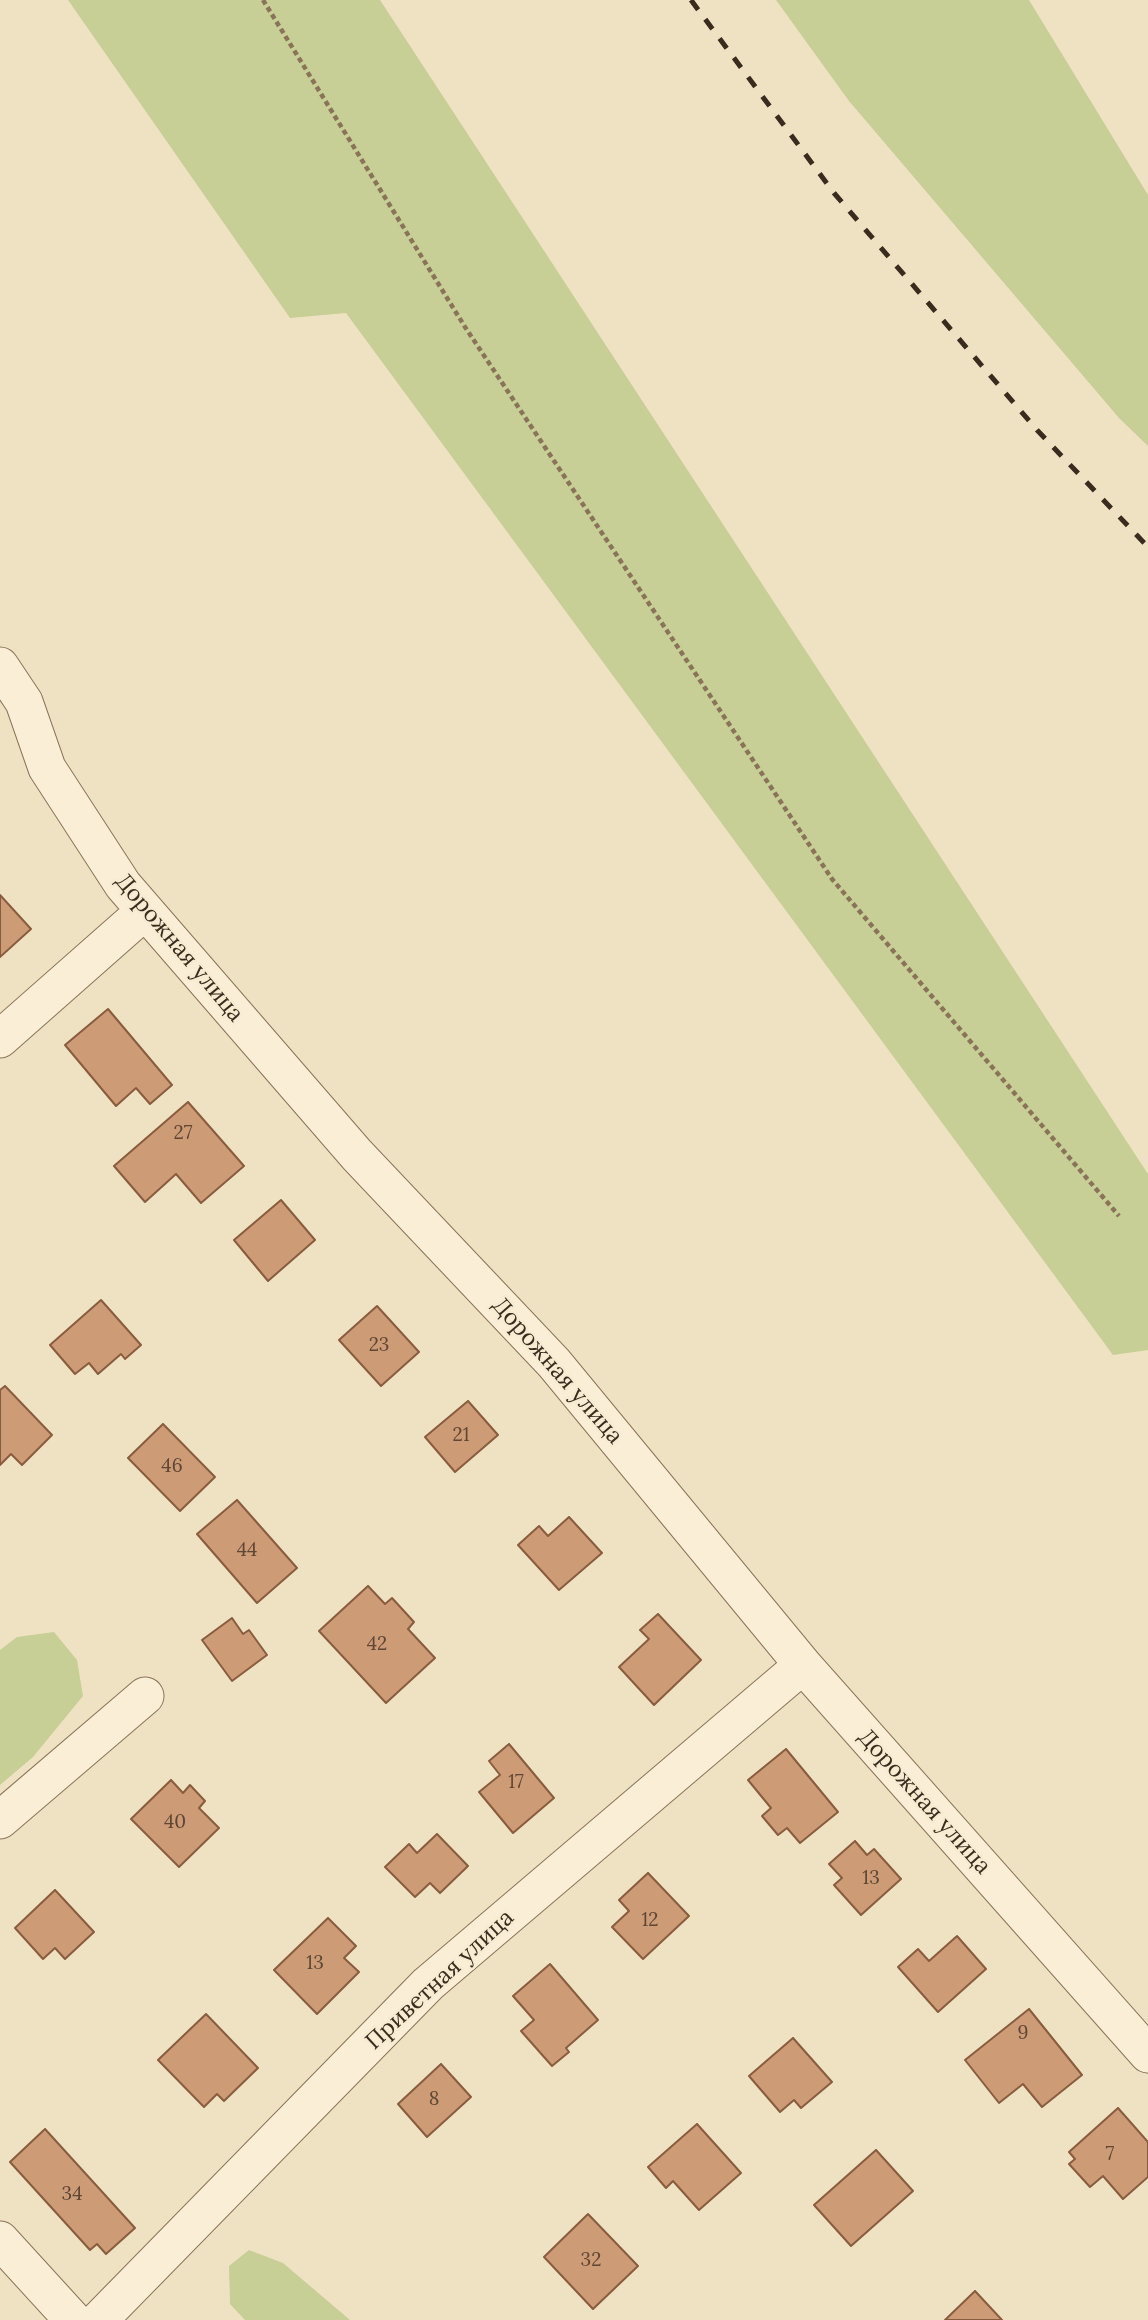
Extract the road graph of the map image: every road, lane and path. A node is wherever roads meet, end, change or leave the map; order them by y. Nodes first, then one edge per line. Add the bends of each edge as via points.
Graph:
1 (263, 0) edge
2 (0, 666) edge
3 (145, 911) junction
4 (0, 1039) edge
5 (1119, 1216) dead end
6 (803, 1665) junction
7 (145, 1696) dead end
8 (0, 1820) edge
9 (1148, 2054) edge
10 (0, 2240) edge
11 (74, 2320) edge
12 (99, 2320) edge

1 - 5 path via 465,327 832,878
2 - 3 street, Дорожная улица via 24,702 47,768
3 - 4 street
3 - 6 street, Дорожная улица via 357,1155 554,1363
6 - 9 street, Дорожная улица
6 - 12 street, Приветная улица via 428,1984
7 - 8 street
10 - 11 street

